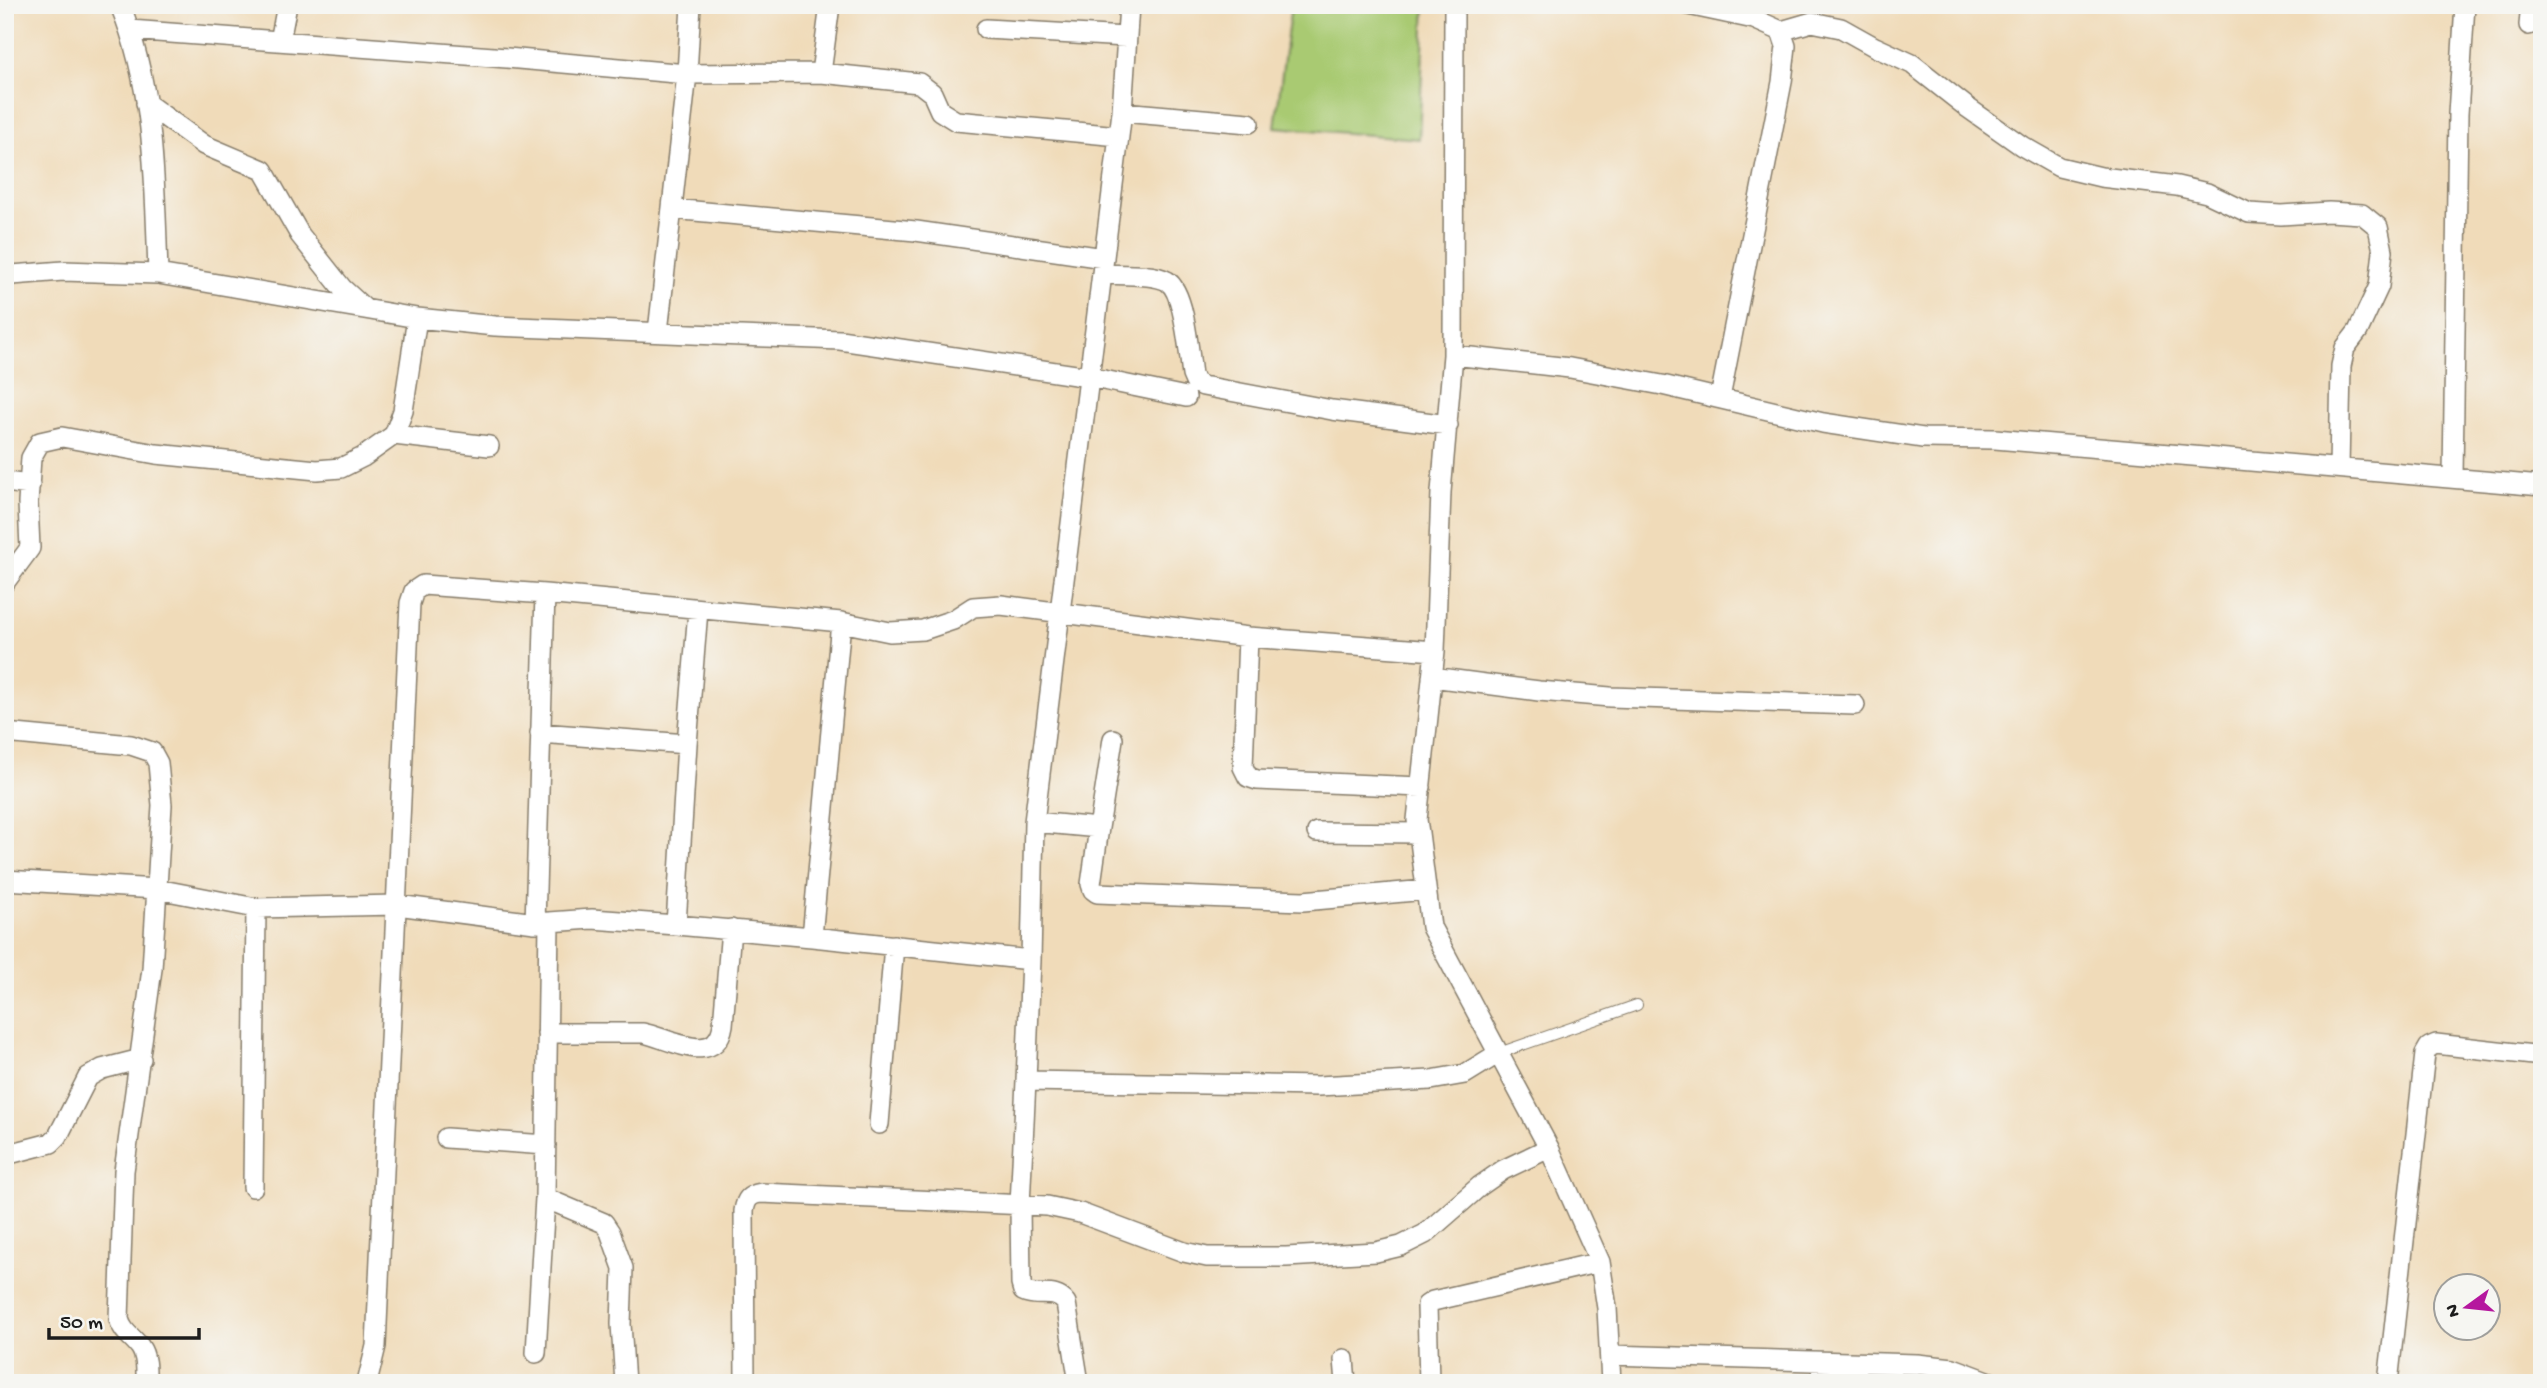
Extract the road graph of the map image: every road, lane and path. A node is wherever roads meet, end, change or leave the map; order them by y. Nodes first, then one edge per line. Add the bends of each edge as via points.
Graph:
1 (120, 5) edge
2 (287, 5) edge
3 (691, 5) edge
4 (830, 5) edge
5 (1129, 5) edge
6 (1454, 5) edge
7 (1688, 5) edge
8 (2465, 5) edge
9 (1756, 12) edge
10 (985, 29) dead end
11 (130, 30) junction
12 (1781, 31) junction
13 (1126, 37) junction
14 (280, 41) junction
15 (821, 73) junction
16 (687, 74) junction
17 (146, 103) junction
18 (1122, 112) junction
19 (1249, 123) dead end
20 (1119, 136) junction
21 (672, 209) junction
22 (1103, 266) junction
23 (158, 274) junction
24 (5, 279) edge
25 (366, 310) junction
26 (417, 318) junction
27 (658, 332) junction
28 (1453, 355) junction
29 (1089, 377) junction
30 (1186, 397) dead end
31 (1720, 398) junction
32 (1448, 425) junction
33 (394, 435) junction
34 (489, 446) dead end
35 (2339, 468) junction
36 (2453, 478) junction
37 (5, 482) edge
38 (30, 485) junction
39 (2542, 486) edge
40 (5, 582) edge
41 (545, 594) junction
42 (698, 610) junction
43 (1061, 612) junction
44 (841, 622) junction
45 (1248, 637) junction
46 (1435, 651) junction
47 (1432, 677) junction
48 (1855, 705) dead end
49 (5, 733) edge
50 (540, 733) junction
51 (1113, 739) dead end
52 (687, 744) junction
53 (1421, 787) junction
54 (1034, 822) junction
55 (1099, 828) junction
56 (1317, 832) dead end
57 (1419, 833) junction
58 (5, 880) edge
59 (157, 889) junction
60 (1426, 890) junction
61 (397, 905) junction
62 (256, 908) junction
63 (542, 923) junction
64 (676, 925) junction
65 (732, 929) junction
66 (812, 937) junction
67 (894, 945) junction
68 (1031, 960) junction
69 (1637, 1005) dead end
70 (547, 1033) junction
71 (1499, 1054) junction
72 (2542, 1056) edge
73 (141, 1059) junction
74 (1026, 1081) junction
75 (879, 1124) dead end
76 (446, 1138) dead end
77 (546, 1145) junction
78 (1549, 1148) junction
79 (5, 1155) edge
80 (253, 1187) dead end
81 (545, 1198) junction
82 (1020, 1205) junction
83 (1600, 1262) junction
84 (536, 1353) dead end
85 (1610, 1355) junction
86 (1344, 1359) dead end
87 (1822, 1362) junction
88 (146, 1383) edge
89 (367, 1383) edge
90 (625, 1383) edge
91 (745, 1383) edge
92 (1079, 1383) edge
93 (1346, 1383) edge
94 (1429, 1383) edge
95 (1611, 1383) edge
96 (1823, 1383) edge
97 (1993, 1383) edge
98 (2388, 1383) edge

1 - 11 street
2 - 14 street
3 - 16 street
4 - 15 street
5 - 13 street
6 - 28 street
7 - 9 street
8 - 36 street via 2458,114
9 - 12 street
10 - 13 street
11 - 14 street
11 - 17 street
12 - 31 street via 1787,46 1782,82
12 - 35 street via 1812,22 1841,28 1912,64 2022,146 2059,167 2207,193 2249,213 2329,212 2362,214 2370,220 2378,227 2383,251 2379,286 2343,357
13 - 18 street
14 - 16 street
15 - 16 street
15 - 20 street via 919,83 932,93 940,111 956,121
16 - 21 street
17 - 23 street via 155,169
17 - 25 street via 204,145 263,170 300,235
18 - 19 street
18 - 20 street
20 - 22 street
21 - 22 street via 916,230
21 - 27 street
22 - 29 street
22 - 32 street via 1169,282 1178,296 1192,375 1203,386
23 - 24 street via 63,271
23 - 25 street
25 - 26 street
26 - 27 street
26 - 33 street via 403,411
27 - 29 street via 841,340
28 - 31 street via 1570,368
28 - 32 street
29 - 30 street
29 - 43 street
31 - 35 street via 1823,423 1923,439 1995,439
32 - 46 street
33 - 34 street
33 - 38 street via 341,468 317,470 156,454 62,438 40,442 31,458
35 - 36 street
36 - 39 street
37 - 38 street
38 - 40 street via 30,548
41 - 42 street
41 - 50 street
41 - 61 street via 423,585 414,591
42 - 44 street
42 - 52 street
43 - 44 street via 1001,605 972,607 953,620 890,632
43 - 45 street
43 - 54 street
44 - 66 street
45 - 46 street
45 - 53 street via 1243,767 1248,777
46 - 47 street
47 - 48 street via 1610,697
47 - 53 street
49 - 59 street via 131,745 152,752 158,763 162,805
50 - 52 street
50 - 63 street
51 - 55 street
52 - 64 street
53 - 57 street
54 - 55 street
54 - 68 street
55 - 60 street via 1091,884 1097,893 1303,901
56 - 57 street
57 - 60 street
58 - 59 street
59 - 62 street
59 - 73 street
60 - 71 street via 1431,927
61 - 62 street
61 - 63 street
61 - 89 street via 376,1346
62 - 80 street
63 - 64 street via 592,919
63 - 70 street
64 - 65 street
65 - 66 street
65 - 70 street via 723,1025 716,1043 692,1048 643,1033
66 - 67 street
67 - 68 street
67 - 75 street
68 - 74 street
69 - 71 lane
70 - 77 street
71 - 74 street via 1465,1074 1431,1080 1318,1086
71 - 78 street
72 - 98 street via 2436,1044 2425,1054
73 - 79 street via 88,1077 51,1143
73 - 88 street via 124,1171 119,1319 144,1356
74 - 82 street
76 - 77 street
77 - 81 street
78 - 82 street via 1491,1178 1425,1234 1376,1252 1207,1257 1080,1213
78 - 83 street
81 - 84 street
81 - 90 street via 604,1223 610,1232 623,1268
82 - 91 street via 751,1195 744,1211
82 - 92 street via 1023,1291 1055,1294 1066,1303
83 - 85 street
83 - 94 street via 1427,1305
85 - 87 street
85 - 95 street
86 - 93 street
87 - 96 street
87 - 97 street via 1953,1368

